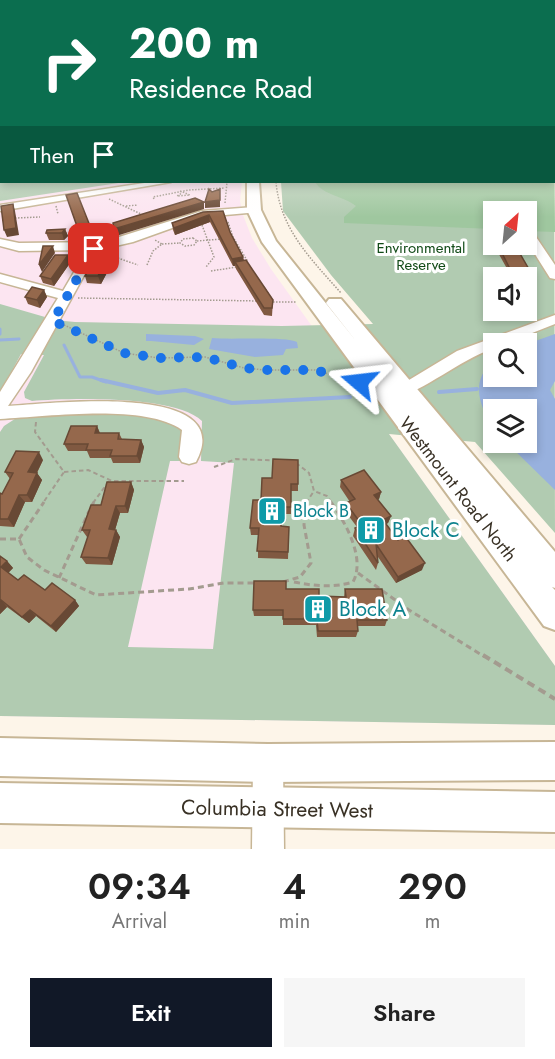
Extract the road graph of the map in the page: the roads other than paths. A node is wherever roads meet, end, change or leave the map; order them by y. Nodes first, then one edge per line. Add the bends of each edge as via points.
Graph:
1 (159, 183) edge
2 (253, 183) edge
3 (266, 183) edge
4 (0, 208) edge
5 (254, 210) junction
6 (0, 242) edge
7 (94, 247) junction
8 (537, 247) edge
9 (555, 275) edge
10 (0, 278) edge
11 (68, 295) junction
12 (555, 320) edge
13 (395, 393) junction
14 (0, 405) edge
15 (0, 413) edge
16 (189, 457) dead end
17 (555, 574) edge
18 (555, 615) edge
19 (0, 757) edge
20 (555, 761) edge
21 (268, 763) junction
22 (0, 803) edge
23 (268, 809) junction
24 (555, 812) edge
25 (268, 849) edge

1 - 4 street
2 - 5 main road, Westmount Road North
3 - 13 main road, Westmount Road North via 268,209 282,235
5 - 7 street via 202,214 121,243
5 - 13 main road, Westmount Road North via 269,242
6 - 7 street via 19,247
7 - 11 street
8 - 9 street
10 - 11 street
11 - 14 street
12 - 13 street via 462,354
13 - 17 main road, Westmount Road North
13 - 18 main road, Westmount Road North
15 - 16 street via 124,408 182,420 192,435
19 - 21 main road
20 - 21 main road
21 - 23 street
22 - 23 main road, Columbia Street West
23 - 24 main road, Columbia Street West
23 - 25 street

